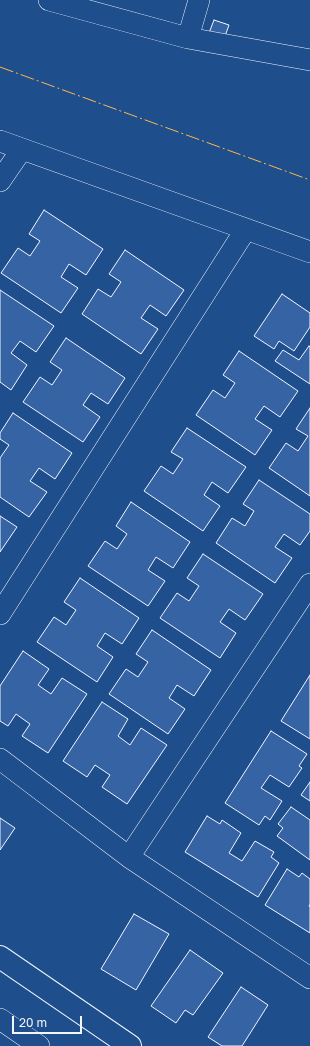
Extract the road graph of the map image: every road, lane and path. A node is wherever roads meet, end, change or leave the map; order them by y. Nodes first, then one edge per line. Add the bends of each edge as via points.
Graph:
1 (49, 0) edge
2 (199, 0) edge
3 (188, 38) junction
4 (310, 60) edge
5 (0, 141) edge
6 (22, 149) junction
7 (0, 181) edge
8 (246, 229) junction
9 (310, 252) edge
10 (310, 584) edge
11 (0, 614) edge
12 (0, 759) edge
13 (128, 857) junction
14 (0, 957) edge
15 (310, 978) edge
16 (0, 1019) edge
17 (39, 1046) edge
18 (130, 1046) edge

1 - 3 street
2 - 3 street
3 - 4 street
5 - 6 street
6 - 7 street
6 - 8 street
8 - 9 street
8 - 11 street
10 - 13 street
12 - 13 street
13 - 15 street
14 - 18 main road
16 - 17 street

